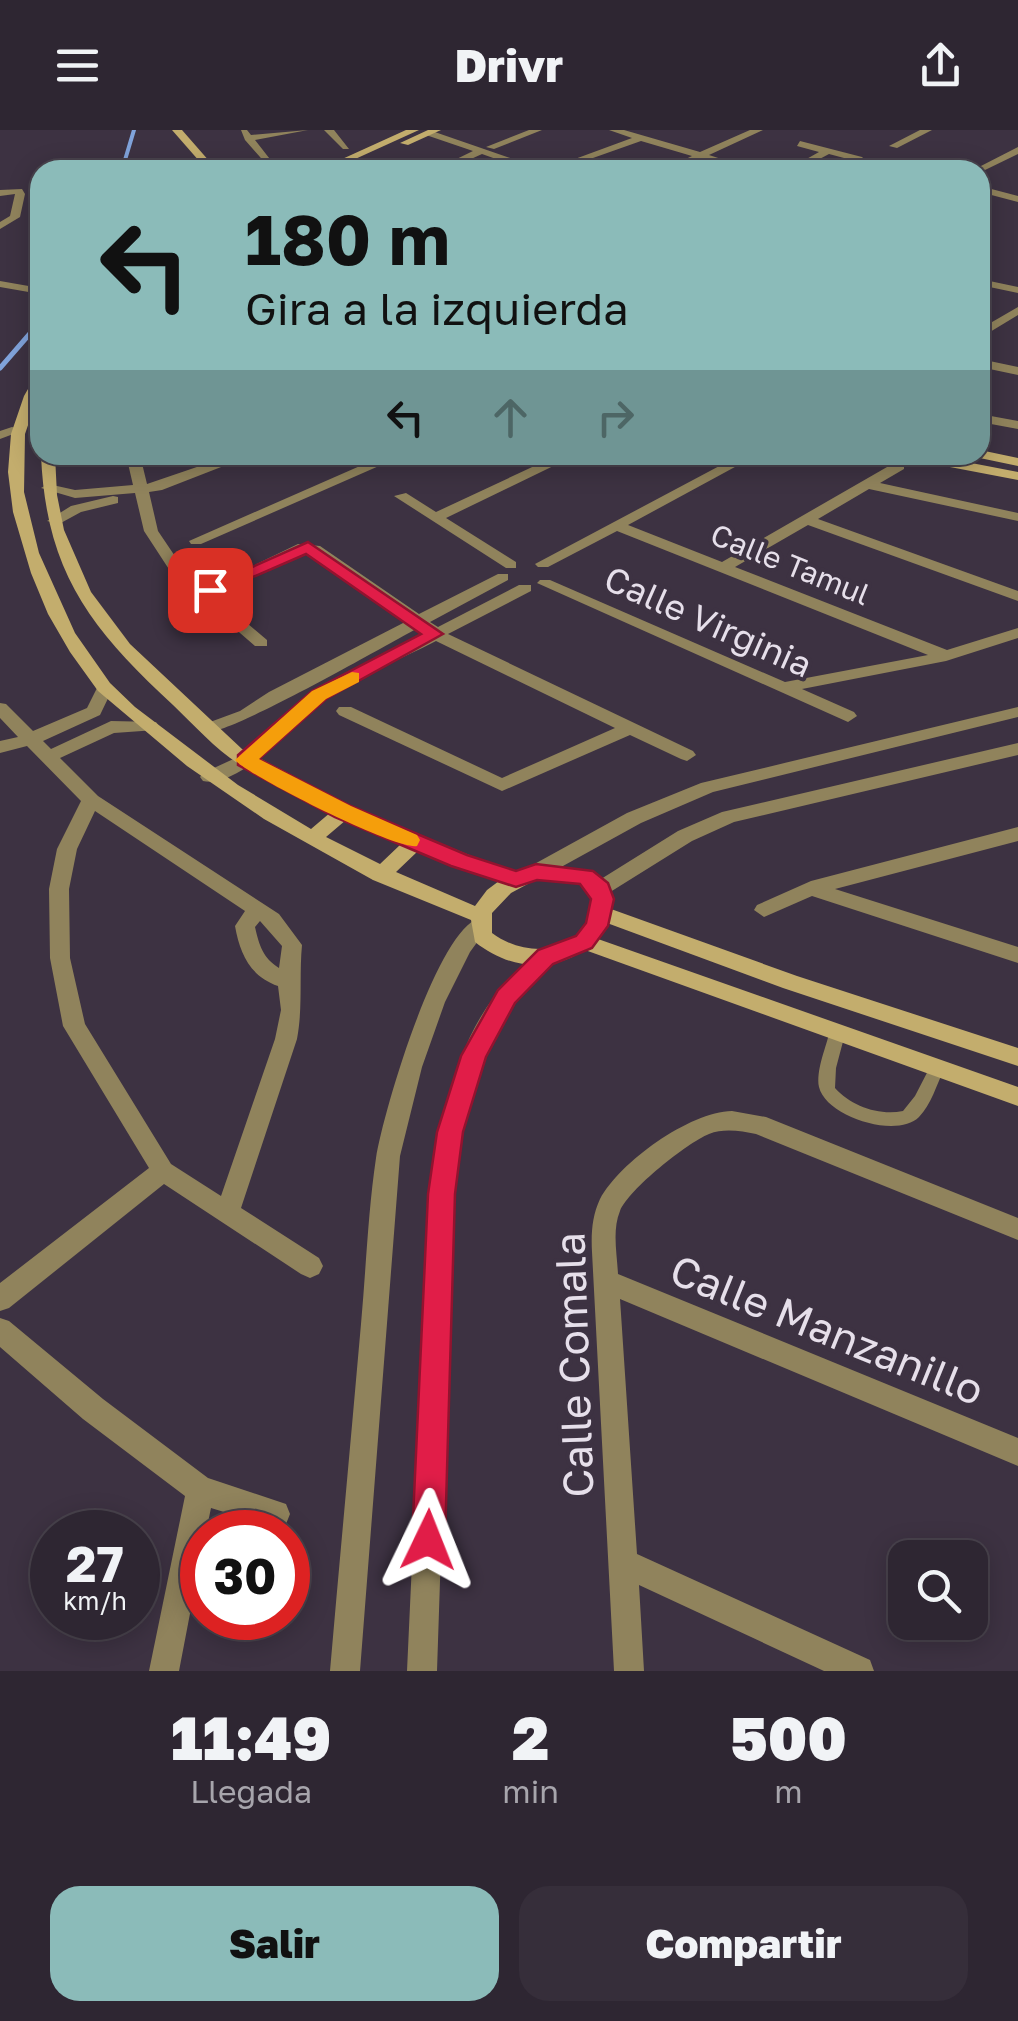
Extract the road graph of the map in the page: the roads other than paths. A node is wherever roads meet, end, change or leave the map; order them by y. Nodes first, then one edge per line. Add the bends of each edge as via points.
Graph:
1 (177, 130) edge
2 (303, 130) edge
3 (350, 130) edge
4 (414, 130) edge
5 (494, 130) edge
6 (537, 130) edge
7 (614, 130) edge
8 (755, 130) edge
9 (925, 130) edge
10 (246, 134) edge
11 (333, 134) edge
12 (433, 136) edge
13 (516, 137) junction
14 (641, 138) junction
15 (800, 144) dead end
16 (491, 146) dead end
17 (894, 146) dead end
18 (346, 147) dead end
19 (1018, 150) edge
20 (828, 151) junction
21 (359, 154) junction
22 (474, 154) junction
23 (701, 156) junction
24 (374, 157) junction
25 (1002, 158) junction
26 (859, 159) dead end
27 (203, 160) edge
28 (266, 160) edge
29 (345, 160) edge
30 (368, 160) edge
31 (461, 160) edge
32 (488, 160) edge
33 (497, 160) edge
34 (578, 160) edge
35 (692, 160) edge
36 (715, 160) edge
37 (811, 160) edge
38 (1018, 162) edge
39 (990, 164) edge
40 (0, 193) edge
41 (990, 193) edge
42 (1018, 198) edge
43 (0, 226) edge
44 (990, 280) edge
45 (990, 282) edge
46 (1018, 282) edge
47 (0, 284) edge
48 (30, 289) edge
49 (1018, 290) edge
50 (1016, 313) edge
51 (990, 328) edge
52 (990, 366) edge
53 (1018, 371) edge
54 (30, 395) edge
55 (990, 420) edge
56 (1018, 425) edge
57 (8, 433) edge
58 (6, 455) edge
59 (990, 456) edge
60 (1018, 462) edge
61 (48, 465) edge
62 (133, 465) edge
63 (219, 465) edge
64 (372, 465) edge
65 (548, 465) edge
66 (730, 465) edge
67 (897, 465) edge
68 (940, 465) edge
69 (1018, 476) edge
70 (869, 485) junction
71 (48, 488) junction
72 (136, 490) junction
73 (401, 496) dead end
74 (76, 501) junction
75 (436, 517) junction
76 (1018, 517) edge
77 (808, 520) junction
78 (54, 521) junction
79 (615, 526) junction
80 (196, 541) dead end
81 (544, 564) junction
82 (722, 568) junction
83 (507, 571) junction
84 (181, 577) dead end
85 (544, 583) junction
86 (525, 588) junction
87 (1018, 596) edge
88 (417, 622) junction
89 (434, 634) junction
90 (1018, 634) edge
91 (261, 643) dead end
92 (946, 656) junction
93 (304, 681) junction
94 (105, 688) junction
95 (782, 688) junction
96 (319, 695) junction
97 (0, 708) edge
98 (345, 711) dead end
99 (94, 712) junction
100 (1018, 712) edge
101 (848, 716) dead end
102 (239, 718) junction
103 (150, 726) junction
104 (111, 728) junction
105 (208, 728) junction
106 (630, 728) junction
107 (32, 740) junction
108 (268, 741) junction
109 (0, 747) edge
110 (1018, 750) edge
111 (50, 756) junction
112 (686, 756) dead end
113 (246, 760) junction
114 (209, 777) junction
115 (91, 800) junction
116 (343, 812) junction
117 (1018, 834) edge
118 (312, 839) junction
119 (415, 843) junction
120 (380, 874) junction
121 (526, 876) junction
122 (811, 888) junction
123 (600, 889) junction
124 (764, 910) dead end
125 (256, 911) junction
126 (601, 913) junction
127 (479, 921) junction
128 (584, 942) junction
129 (1018, 955) edge
130 (546, 956) junction
131 (288, 982) junction
132 (790, 982) junction
133 (780, 1014) junction
134 (836, 1034) junction
135 (1018, 1057) edge
136 (936, 1068) junction
137 (1018, 1097) edge
138 (163, 1171) junction
139 (227, 1216) junction
140 (1018, 1229) edge
141 (310, 1266) dead end
142 (606, 1281) junction
143 (0, 1299) edge
144 (0, 1330) edge
145 (1018, 1452) edge
146 (200, 1490) junction
147 (263, 1510) edge
148 (622, 1562) junction
149 (164, 1671) edge
150 (345, 1671) edge
151 (422, 1671) edge
152 (628, 1671) edge
153 (858, 1671) edge

1 - 27 street
2 - 10 street
3 - 11 street
4 - 21 street
5 - 13 street
6 - 13 street
7 - 14 street
8 - 23 street
9 - 17 street
10 - 28 street
11 - 18 street
12 - 22 street
12 - 24 street
13 - 16 street
14 - 23 street
14 - 34 street
15 - 20 street
19 - 25 street
20 - 26 street
20 - 37 street
21 - 24 street
21 - 29 street
22 - 31 street
22 - 32 street
22 - 33 street
23 - 35 street
23 - 36 street
24 - 30 street
25 - 38 street
25 - 39 street
40 - 43 street via 20,192 16,217
41 - 42 street
44 - 46 street
45 - 49 street
47 - 48 street
50 - 51 street
52 - 53 street
54 - 57 street
55 - 56 street
57 - 58 street
58 - 94 street via 38,582
59 - 60 street
61 - 71 street
62 - 72 street
63 - 72 street
64 - 80 street
65 - 75 street
66 - 79 street
67 - 70 street
68 - 69 street
70 - 76 street
70 - 77 street
71 - 74 street
71 - 78 street
72 - 74 street via 121,498
72 - 84 street via 150,531
73 - 75 street
74 - 78 street
75 - 83 street
77 - 82 street
77 - 87 street
78 - 105 street via 69,571 101,624
79 - 81 street
79 - 82 street, Calle Tamul
81 - 83 street via 530,560
81 - 85 street via 551,571
82 - 92 street, Calle Tamul
83 - 86 street via 511,584
83 - 88 street
85 - 86 street
85 - 95 street, Calle Virginia
86 - 89 street
88 - 89 street
88 - 91 street via 315,548 298,548 203,594
88 - 93 street
89 - 96 street
89 - 106 street
90 - 92 street
92 - 95 street
93 - 96 street
93 - 102 street
94 - 99 street
94 - 103 street
95 - 101 street, Calle Virginia
96 - 108 street
97 - 107 street
98 - 106 street via 502,785
99 - 104 street
99 - 107 street
100 - 121 street via 708,787
102 - 105 street
102 - 108 street
103 - 104 street
103 - 114 street
104 - 111 street
105 - 113 street
106 - 112 street
107 - 109 street
107 - 111 street
108 - 113 street
110 - 123 street via 729,818 685,836
111 - 115 street
113 - 114 street
113 - 116 street
114 - 118 street
115 - 125 street
115 - 138 street via 68,849 59,889 60,958 74,1026
116 - 118 street
116 - 119 street
117 - 122 street
118 - 120 street
119 - 120 street
119 - 121 street
120 - 127 street
121 - 123 street via 586,876
121 - 127 street via 490,898
122 - 124 street
122 - 129 street
123 - 126 street
125 - 131 street via 272,919 292,945
125 - 131 street via 245,926 256,962 268,976
126 - 128 street
126 - 132 street
127 - 130 street via 482,936 502,952
127 - 150 street via 440,988 388,1156
128 - 130 street
128 - 133 street
130 - 151 street via 488,1025 450,1132 441,1194
131 - 139 street via 286,1039
132 - 133 street
132 - 135 street
133 - 134 street
134 - 136 street
134 - 136 lane via 826,1084 841,1105 902,1120 912,1115
136 - 137 street
138 - 139 street
138 - 143 street
139 - 141 street
140 - 142 street, Calle Comala via 758,1124 727,1120 700,1126 618,1191 605,1226
142 - 145 street, Calle Manzanillo
142 - 148 street, Calle Comala
144 - 146 street
146 - 147 street
146 - 149 street
148 - 152 street, Calle Comala
148 - 153 street

